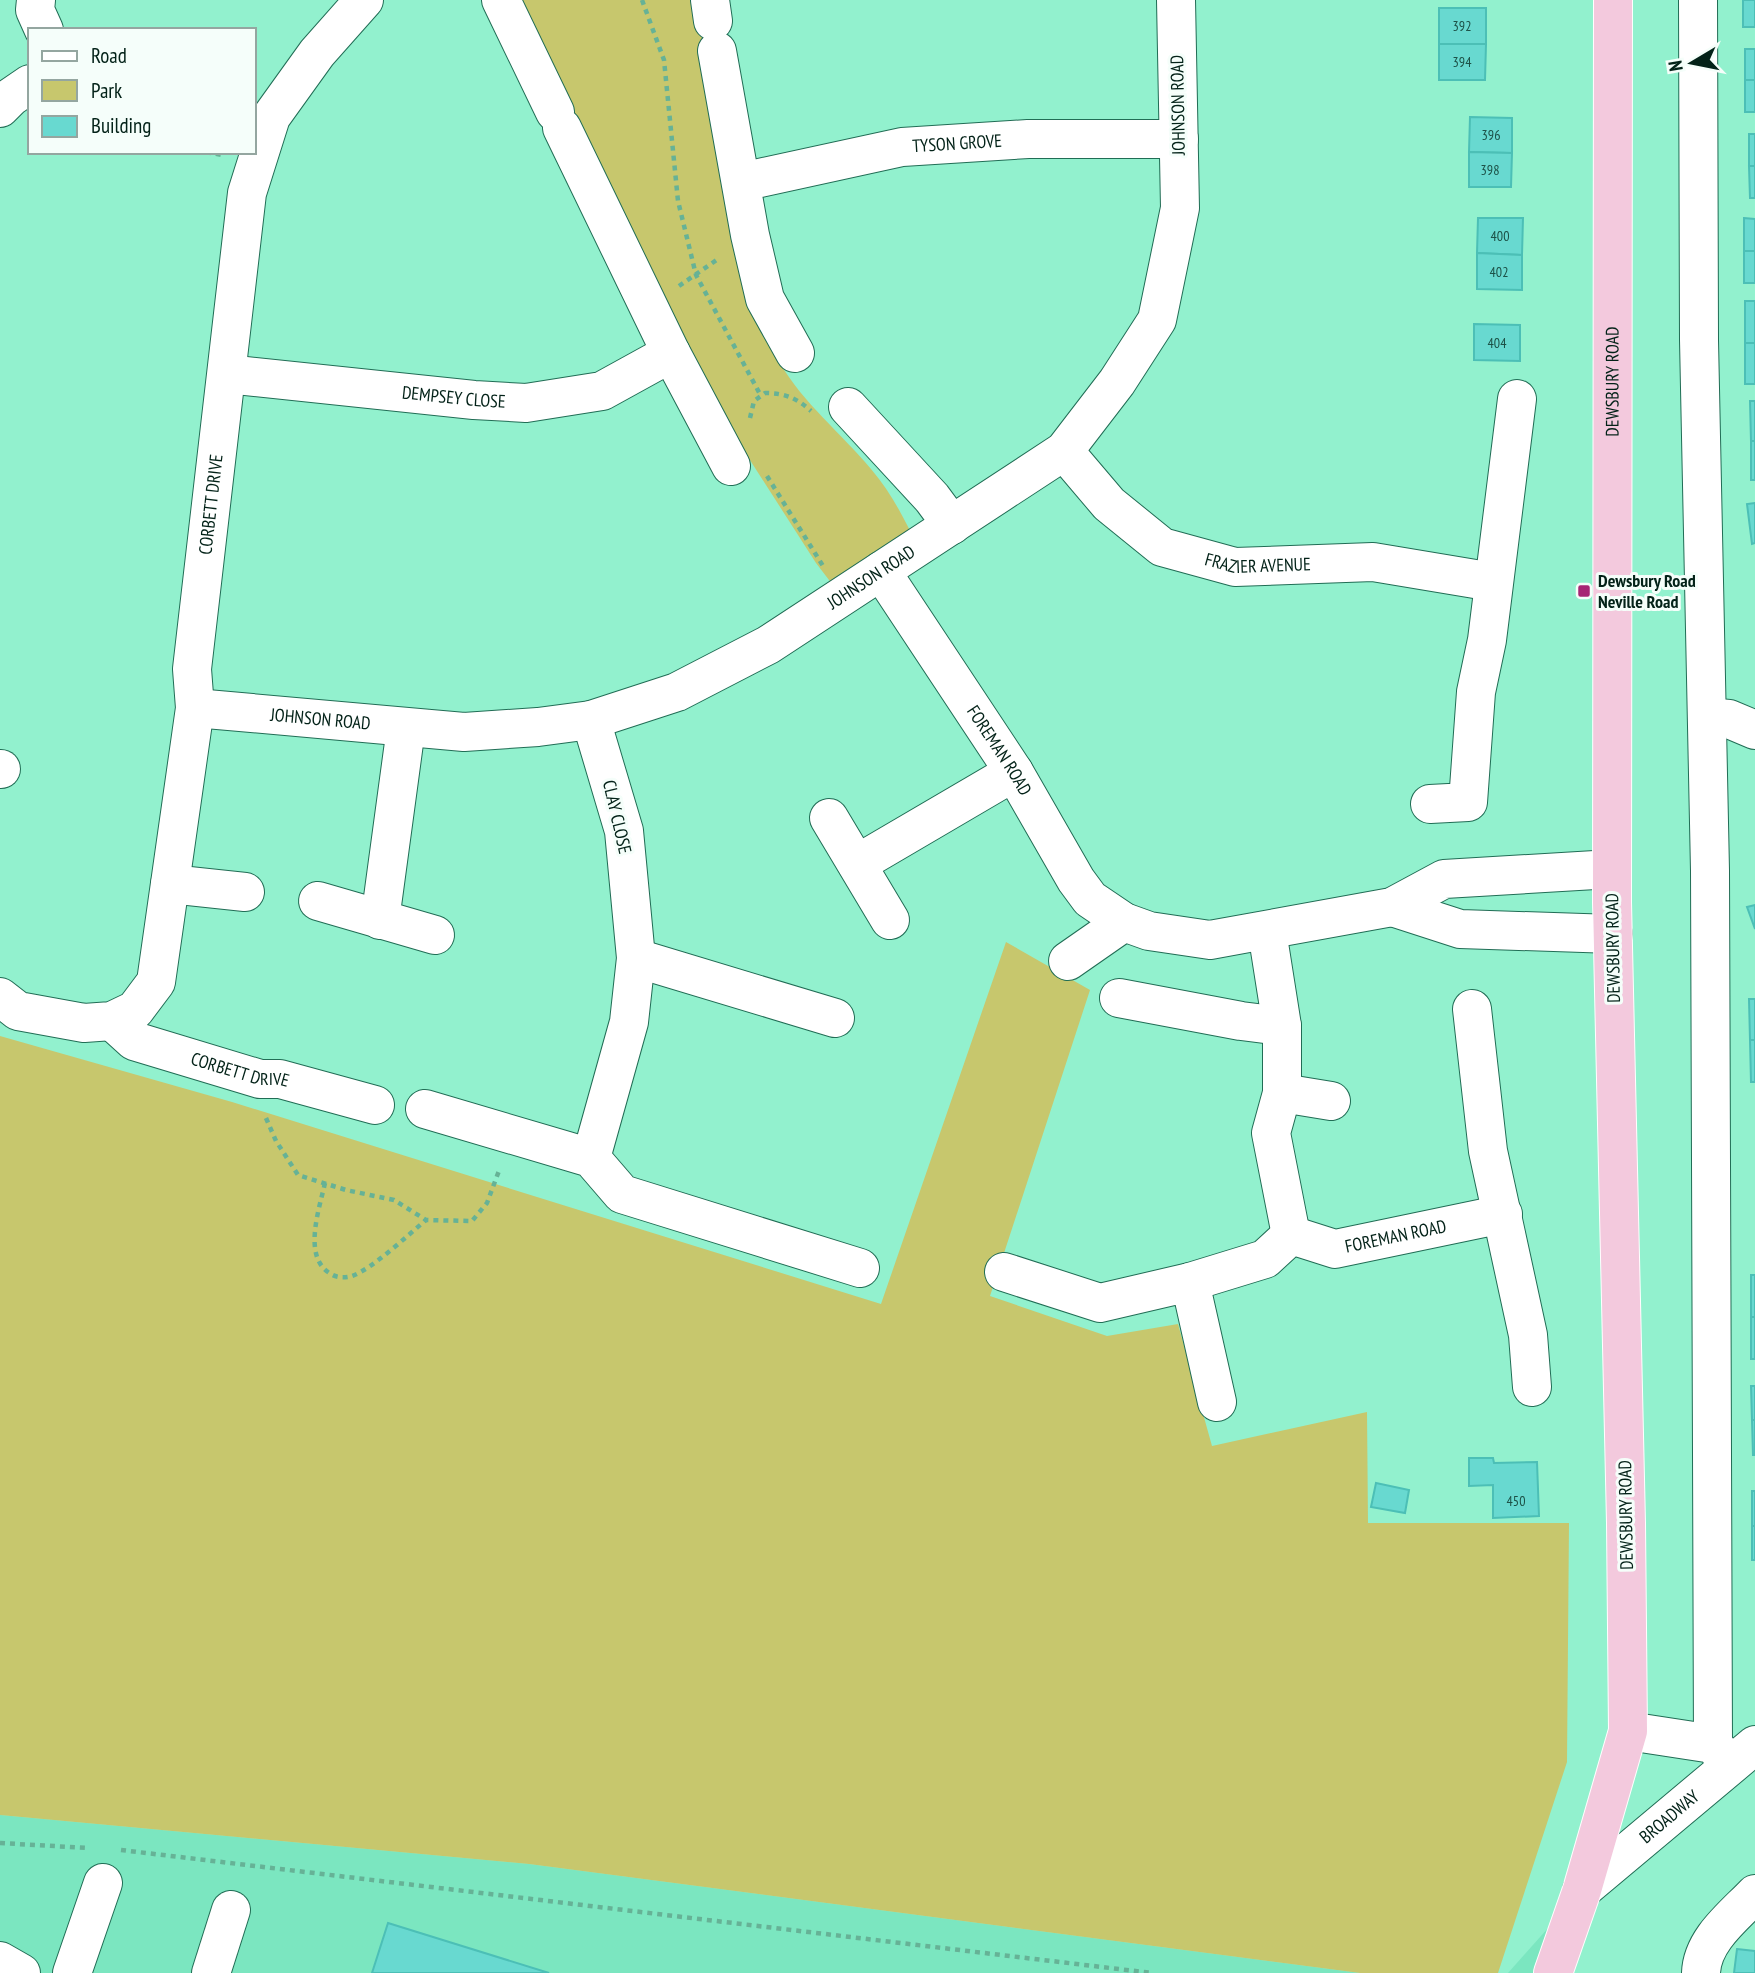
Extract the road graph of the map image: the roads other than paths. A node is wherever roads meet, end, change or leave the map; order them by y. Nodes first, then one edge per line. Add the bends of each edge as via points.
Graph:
1 (36, 0) edge
2 (364, 0) edge
3 (501, 0) edge
4 (1176, 0) edge
5 (1614, 0) edge
6 (1698, 0) edge
7 (714, 24) edge
8 (43, 28) edge
9 (28, 85) edge
10 (0, 108) edge
11 (1179, 139) junction
12 (741, 182) junction
13 (671, 353) junction
14 (795, 353) dead end
15 (227, 373) junction
16 (1517, 399) dead end
17 (830, 409) road end
18 (1064, 451) junction
19 (747, 466) road end
20 (952, 525) junction
21 (881, 571) junction
22 (1493, 582) junction
23 (195, 708) junction
24 (1707, 717) junction
25 (592, 720) junction
26 (407, 728) junction
27 (1755, 730) edge
28 (1014, 772) junction
29 (1430, 804) dead end
30 (829, 818) dead end
31 (857, 864) junction
32 (1612, 869) junction
33 (170, 884) junction
34 (246, 892) dead end
35 (318, 901) dead end
36 (1392, 907) junction
37 (890, 919) dead end
38 (380, 920) junction
39 (1124, 922) junction
40 (1267, 931) junction
41 (1613, 934) junction
42 (435, 935) dead end
43 (636, 958) junction
44 (1068, 961) dead end
45 (0, 997) edge
46 (1119, 998) dead end
47 (1472, 1009) dead end
48 (835, 1018) dead end
49 (112, 1021) junction
50 (1282, 1026) junction
51 (1282, 1093) junction
52 (1331, 1101) dead end
53 (374, 1105) dead end
54 (425, 1109) dead end
55 (591, 1158) junction
56 (1503, 1214) junction
57 (1291, 1235) junction
58 (860, 1268) dead end
59 (1004, 1272) dead end
60 (1190, 1282) junction
61 (1532, 1387) dead end
62 (1217, 1402) dead end
63 (1628, 1731) junction
64 (1733, 1751) edge
65 (109, 1866) road end
66 (1582, 1890) junction
67 (1755, 1894) edge
68 (231, 1910) dead end
69 (0, 1961) edge
70 (21, 1973) edge
71 (72, 1973) edge
72 (211, 1973) edge
73 (1553, 1973) edge
74 (1701, 1973) edge

1 - 8 street
2 - 15 street, CORBETT DRIVE via 317,53 271,117 247,193
3 - 13 street
4 - 11 street, JOHNSON ROAD
5 - 32 highway, DEWSBURY ROAD
6 - 24 street
7 - 12 street
9 - 10 street
11 - 12 street, TYSON GROVE via 1028,139 902,147
11 - 18 street, JOHNSON ROAD via 1180,208 1157,320
12 - 14 street via 765,299
13 - 15 street, DEMPSEY CLOSE via 601,391 526,403
13 - 19 street via 709,425
15 - 23 street, CORBETT DRIVE via 192,669
16 - 22 street
17 - 20 street via 932,498
18 - 20 street, JOHNSON ROAD
18 - 22 street, FRAZIER AVENUE via 1109,503 1162,547 1235,567 1373,562
20 - 21 street, JOHNSON ROAD
21 - 25 street, JOHNSON ROAD via 768,645 677,692
21 - 28 street, FOREMAN ROAD
22 - 29 street via 1476,692 1468,802
23 - 26 street, JOHNSON ROAD
23 - 33 street, CORBETT DRIVE
24 - 27 street via 1729,719
24 - 64 street
25 - 26 street, JOHNSON ROAD via 464,732
25 - 43 street, CLAY CLOSE via 624,831
26 - 38 street
28 - 31 street
28 - 39 street, FOREMAN ROAD via 1076,880 1090,899
30 - 31 street
31 - 37 street
32 - 36 street, FOREMAN ROAD via 1444,879
32 - 41 highway, DEWSBURY ROAD
33 - 34 street
33 - 49 street, CORBETT DRIVE via 156,982 135,1010
35 - 38 street
36 - 40 street, FOREMAN ROAD
36 - 41 street, FOREMAN ROAD via 1460,929
38 - 42 street
39 - 40 street, FOREMAN ROAD via 1149,931 1210,940
39 - 44 street
40 - 50 street
41 - 63 highway, DEWSBURY ROAD
43 - 48 street
43 - 55 street, CLAY CLOSE via 629,1022
45 - 49 street via 18,1011 84,1023
46 - 50 street
47 - 56 street via 1488,1152
49 - 53 street, CORBETT DRIVE via 134,1041 260,1079 280,1079
50 - 51 street
51 - 52 street
51 - 57 street via 1272,1133
54 - 55 street
55 - 58 street via 622,1194
56 - 57 street, FOREMAN ROAD via 1335,1249
56 - 61 street via 1528,1335
57 - 60 street via 1265,1259
59 - 60 street via 1100,1303
60 - 62 street
63 - 64 street
63 - 66 highway, DEWSBURY ROAD
64 - 66 street, BROADWAY
65 - 71 street
66 - 73 highway, DEWSBURY ROAD
67 - 74 street via 1711,1941
68 - 72 street
69 - 70 street

